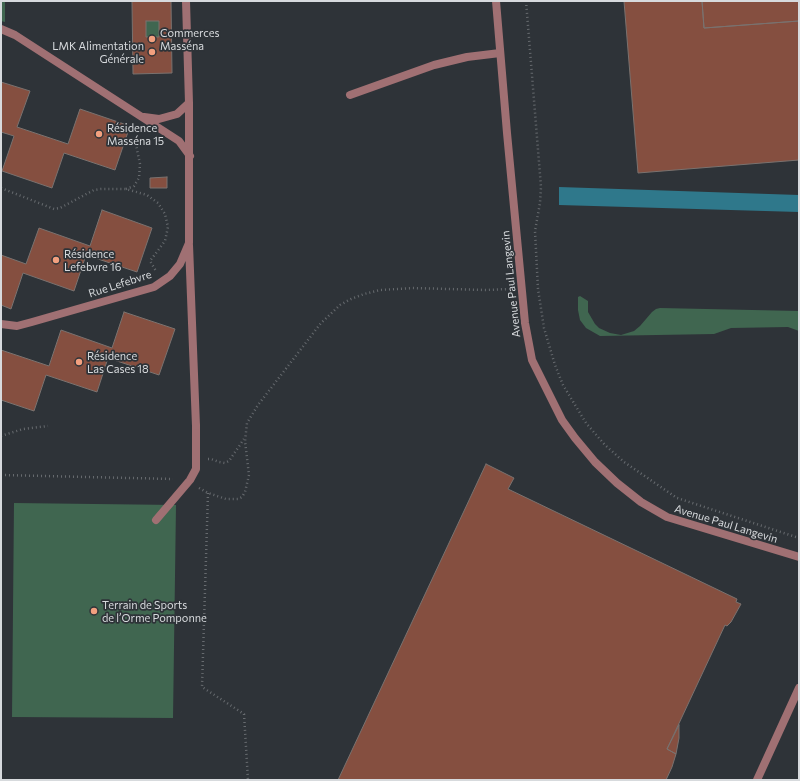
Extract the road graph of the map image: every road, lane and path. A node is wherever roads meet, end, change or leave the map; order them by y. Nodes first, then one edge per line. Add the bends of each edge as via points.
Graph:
1 (186, 1) edge
2 (496, 1) edge
3 (526, 1) edge
4 (1, 29) edge
5 (500, 53) junction
6 (350, 95) dead end
7 (189, 104) junction
8 (141, 116) junction
9 (190, 156) junction
10 (1, 188) edge
11 (126, 190) junction
12 (189, 243) junction
13 (162, 281) junction
14 (522, 288) junction
15 (538, 289) junction
16 (1, 324) edge
17 (48, 426) dead end
18 (1, 436) edge
19 (245, 438) junction
20 (196, 456) junction
21 (1, 475) edge
22 (190, 480) junction
23 (208, 493) junction
24 (156, 520) dead end
25 (799, 538) edge
26 (799, 558) edge
27 (799, 688) edge
28 (248, 780) edge
29 (757, 780) edge

1 - 7 street, Rue Lefebvre
2 - 5 street, Avenue Paul Langevin
3 - 15 path via 542,187 535,231
4 - 8 street via 16,35
5 - 6 street via 434,65
5 - 14 street, Avenue Paul Langevin
7 - 8 street via 177,114 159,119
7 - 9 street, Rue Lefebvre
8 - 9 street via 179,141
8 - 11 path via 136,145 140,178 134,186
9 - 12 street, Rue Lefebvre
10 - 11 path via 54,209 94,190
11 - 13 path via 147,195 158,203 165,214 168,227 165,242 150,261
12 - 13 street, Rue Lefebvre via 180,264
12 - 20 street
13 - 16 street, Rue Lefebvre via 154,287 17,326
14 - 15 path
14 - 19 path via 380,290 351,299 331,312 321,323 258,405 247,423
14 - 26 street, Avenue Paul Langevin via 524,323 532,360 562,420 595,462 635,497 667,518
15 - 25 path via 544,328 563,385 586,423 605,444 624,462 677,498
17 - 18 path via 23,429
19 - 20 path via 229,461 219,462
19 - 23 path via 248,475 242,497 226,499
20 - 22 street via 196,469
21 - 22 path
22 - 23 path via 193,485
22 - 24 street
23 - 28 path via 202,687 244,714
27 - 29 street

